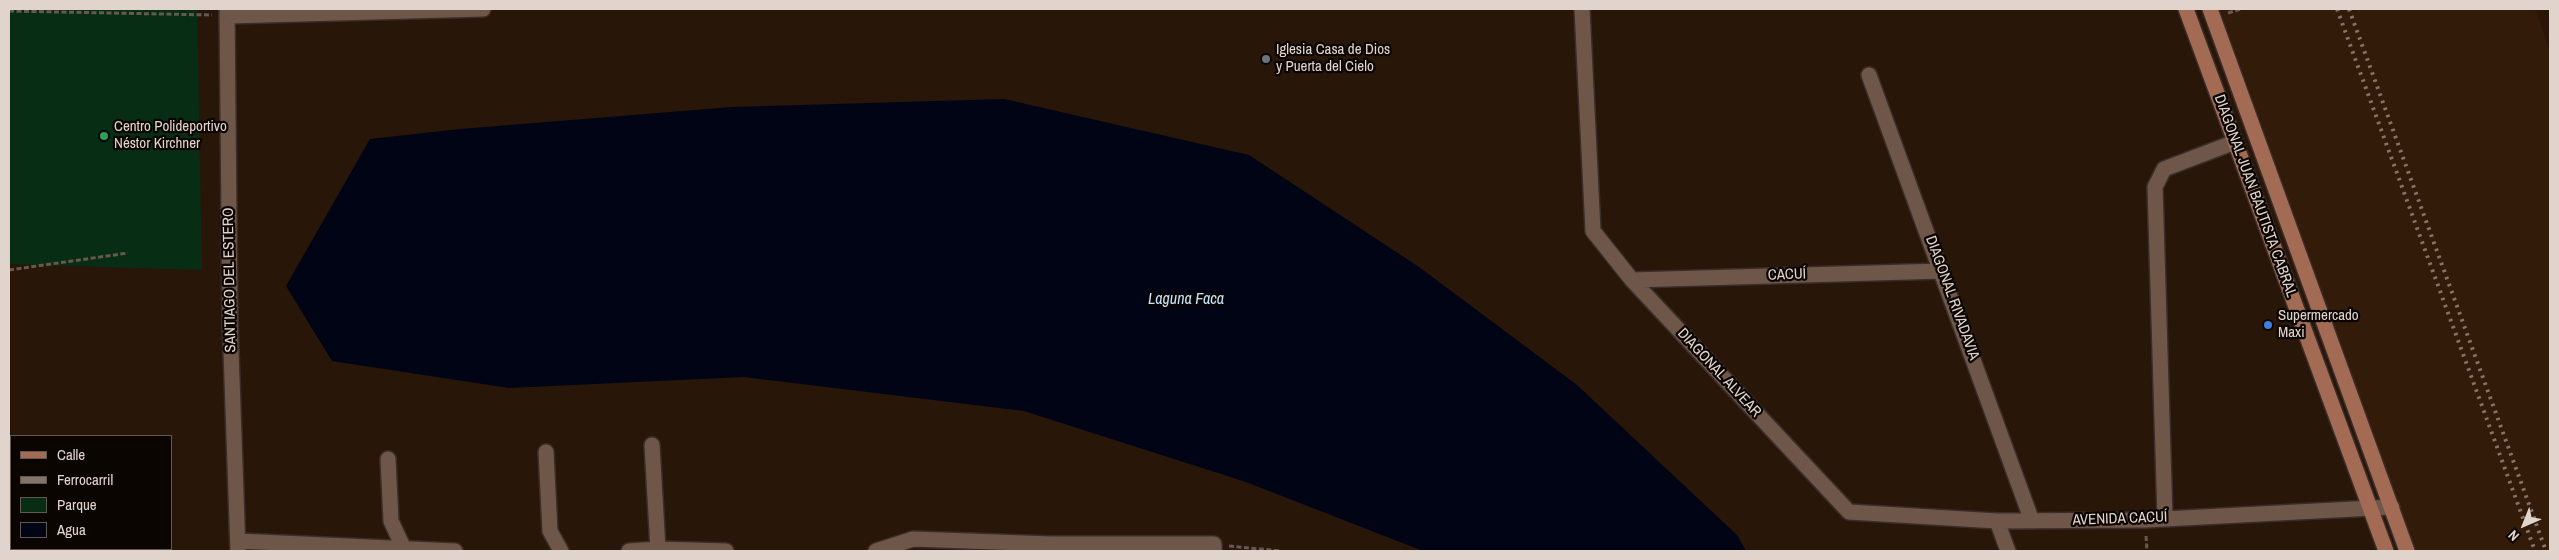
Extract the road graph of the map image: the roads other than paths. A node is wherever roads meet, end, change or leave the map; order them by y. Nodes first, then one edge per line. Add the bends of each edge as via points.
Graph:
1 (483, 9) edge
2 (1582, 9) edge
3 (2186, 9) edge
4 (2210, 9) edge
5 (399, 10) edge
6 (227, 12) edge
7 (1869, 75) dead end
8 (2247, 110) junction
9 (2225, 117) junction
10 (2235, 142) junction
11 (1942, 271) junction
12 (1632, 280) junction
13 (652, 445) dead end
14 (546, 452) dead end
15 (388, 459) dead end
16 (2392, 507) junction
17 (2370, 508) junction
18 (1849, 512) joint
19 (2165, 518) junction
20 (1997, 521) junction
21 (2032, 521) junction
22 (238, 546) edge
23 (1051, 548) edge
24 (1214, 548) edge
25 (404, 549) edge
26 (658, 549) junction
27 (882, 550) edge
28 (455, 551) edge
29 (561, 551) edge
30 (629, 551) edge
31 (725, 551) edge
32 (2008, 551) edge
33 (2386, 551) edge
34 (2407, 551) edge

1 - 5 street
2 - 12 street, DIAGONAL ALVEAR via 1593,232
3 - 9 main road, DIAGONAL JUAN BAUTISTA CABRAL
4 - 8 main road, DIAGONAL JUAN BAUTISTA CABRAL
5 - 6 street
6 - 22 street, SANTIAGO DEL ESTERO via 230,322
7 - 11 street, DIAGONAL RIVADAVIA
8 - 9 main road
8 - 16 main road, DIAGONAL JUAN BAUTISTA CABRAL
9 - 10 main road, DIAGONAL JUAN BAUTISTA CABRAL
10 - 17 main road, DIAGONAL JUAN BAUTISTA CABRAL
10 - 19 street via 2164,169 2155,187
11 - 12 street, CACUÍ
11 - 21 street, DIAGONAL RIVADAVIA
12 - 18 street, DIAGONAL ALVEAR
13 - 26 street
14 - 29 street via 550,531
15 - 25 street via 391,521
16 - 17 street, AVENIDA CACUÍ
16 - 34 main road, DIAGONAL JUAN BAUTISTA CABRAL
17 - 19 street, AVENIDA CACUÍ
17 - 33 main road, DIAGONAL JUAN BAUTISTA CABRAL
18 - 20 street, AVENIDA CACUÍ
19 - 21 street, AVENIDA CACUÍ
20 - 21 street, AVENIDA CACUÍ
20 - 32 street
22 - 25 street
23 - 24 street
23 - 27 street via 913,539
25 - 28 street
26 - 30 street
26 - 31 street

